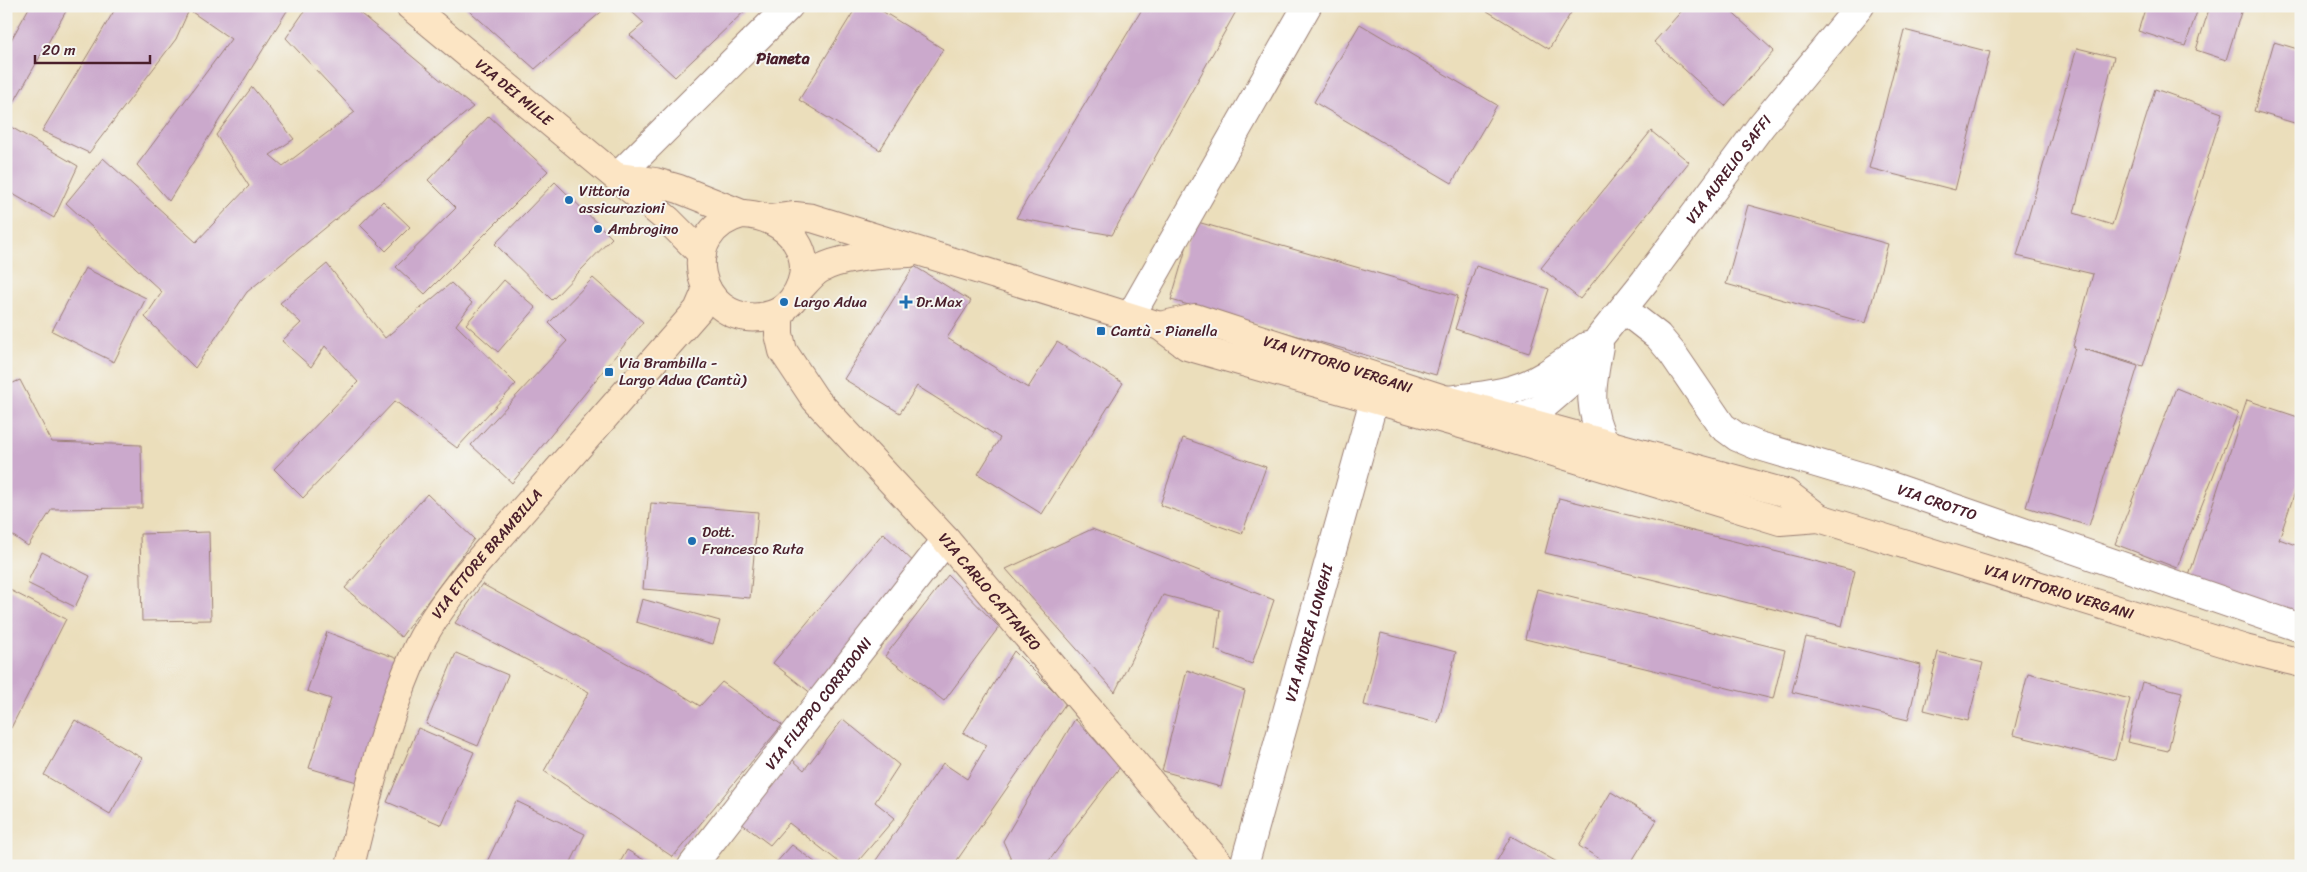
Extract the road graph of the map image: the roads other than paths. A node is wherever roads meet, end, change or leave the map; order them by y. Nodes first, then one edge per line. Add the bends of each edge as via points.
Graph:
1 (410, 6) edge
2 (789, 6) edge
3 (1307, 6) edge
4 (1860, 6) edge
5 (617, 177) junction
6 (742, 214) junction
7 (771, 219) junction
8 (928, 252) junction
9 (702, 254) junction
10 (800, 288) junction
11 (707, 289) junction
12 (1623, 309) junction
13 (782, 312) junction
14 (1130, 316) junction
15 (1160, 326) junction
16 (1600, 337) junction
17 (1374, 400) junction
18 (1446, 400) junction
19 (1515, 420) junction
20 (1475, 428) junction
21 (1605, 444) junction
22 (1819, 518) junction
23 (946, 540) junction
24 (2301, 628) edge
25 (2301, 663) edge
26 (350, 866) edge
27 (692, 866) edge
28 (1221, 866) edge
29 (1244, 866) edge

1 - 5 street, VIA DEI MILLE
2 - 5 street
3 - 14 street
4 - 12 street, VIA AURELIO SAFFI via 1761,126
5 - 6 street via 679,189
5 - 9 street, VIA DEI MILLE
6 - 7 street
6 - 9 street via 724,220 712,231 704,242
7 - 8 street, VIA VITTORIO VERGANI via 812,218
7 - 10 street via 795,238 804,262
8 - 10 street, VIA VITTORIO VERGANI via 880,254 836,264 820,269
8 - 14 street, VIA VITTORIO VERGANI
9 - 11 street via 700,266
10 - 13 street
11 - 13 street via 715,302 729,313 748,318
11 - 26 street, VIA ETTORE BRAMBILLA via 698,310 438,611 418,646 399,695 366,800
12 - 16 street, VIA AURELIO SAFFI
12 - 24 street, VIA CROTTO via 1658,336 1722,426 1737,437 1870,479
13 - 23 street, VIA CARLO CATTANEO via 780,334 792,368 815,399
14 - 15 street, VIA VITTORIO VERGANI
15 - 17 street, VIA VITTORIO VERGANI via 1187,346
15 - 18 street, VIA VITTORIO VERGANI via 1195,318
16 - 18 street, VIA AURELIO SAFFI via 1527,384 1491,395
16 - 19 street, VIA AURELIO SAFFI via 1568,385 1540,409
16 - 21 street via 1591,397 1592,412
17 - 20 street, VIA VITTORIO VERGANI
17 - 29 street, VIA ANDREA LONGHI
18 - 19 street, VIA VITTORIO VERGANI
19 - 20 street, VIA VITTORIO VERGANI
19 - 21 street, VIA VITTORIO VERGANI
20 - 22 street, VIA VITTORIO VERGANI via 1780,521
21 - 22 street, VIA VITTORIO VERGANI via 1786,493
22 - 25 street, VIA VITTORIO VERGANI via 2245,649
23 - 27 street, VIA FILIPPO CORRIDONI
23 - 28 street, VIA CARLO CATTANEO

